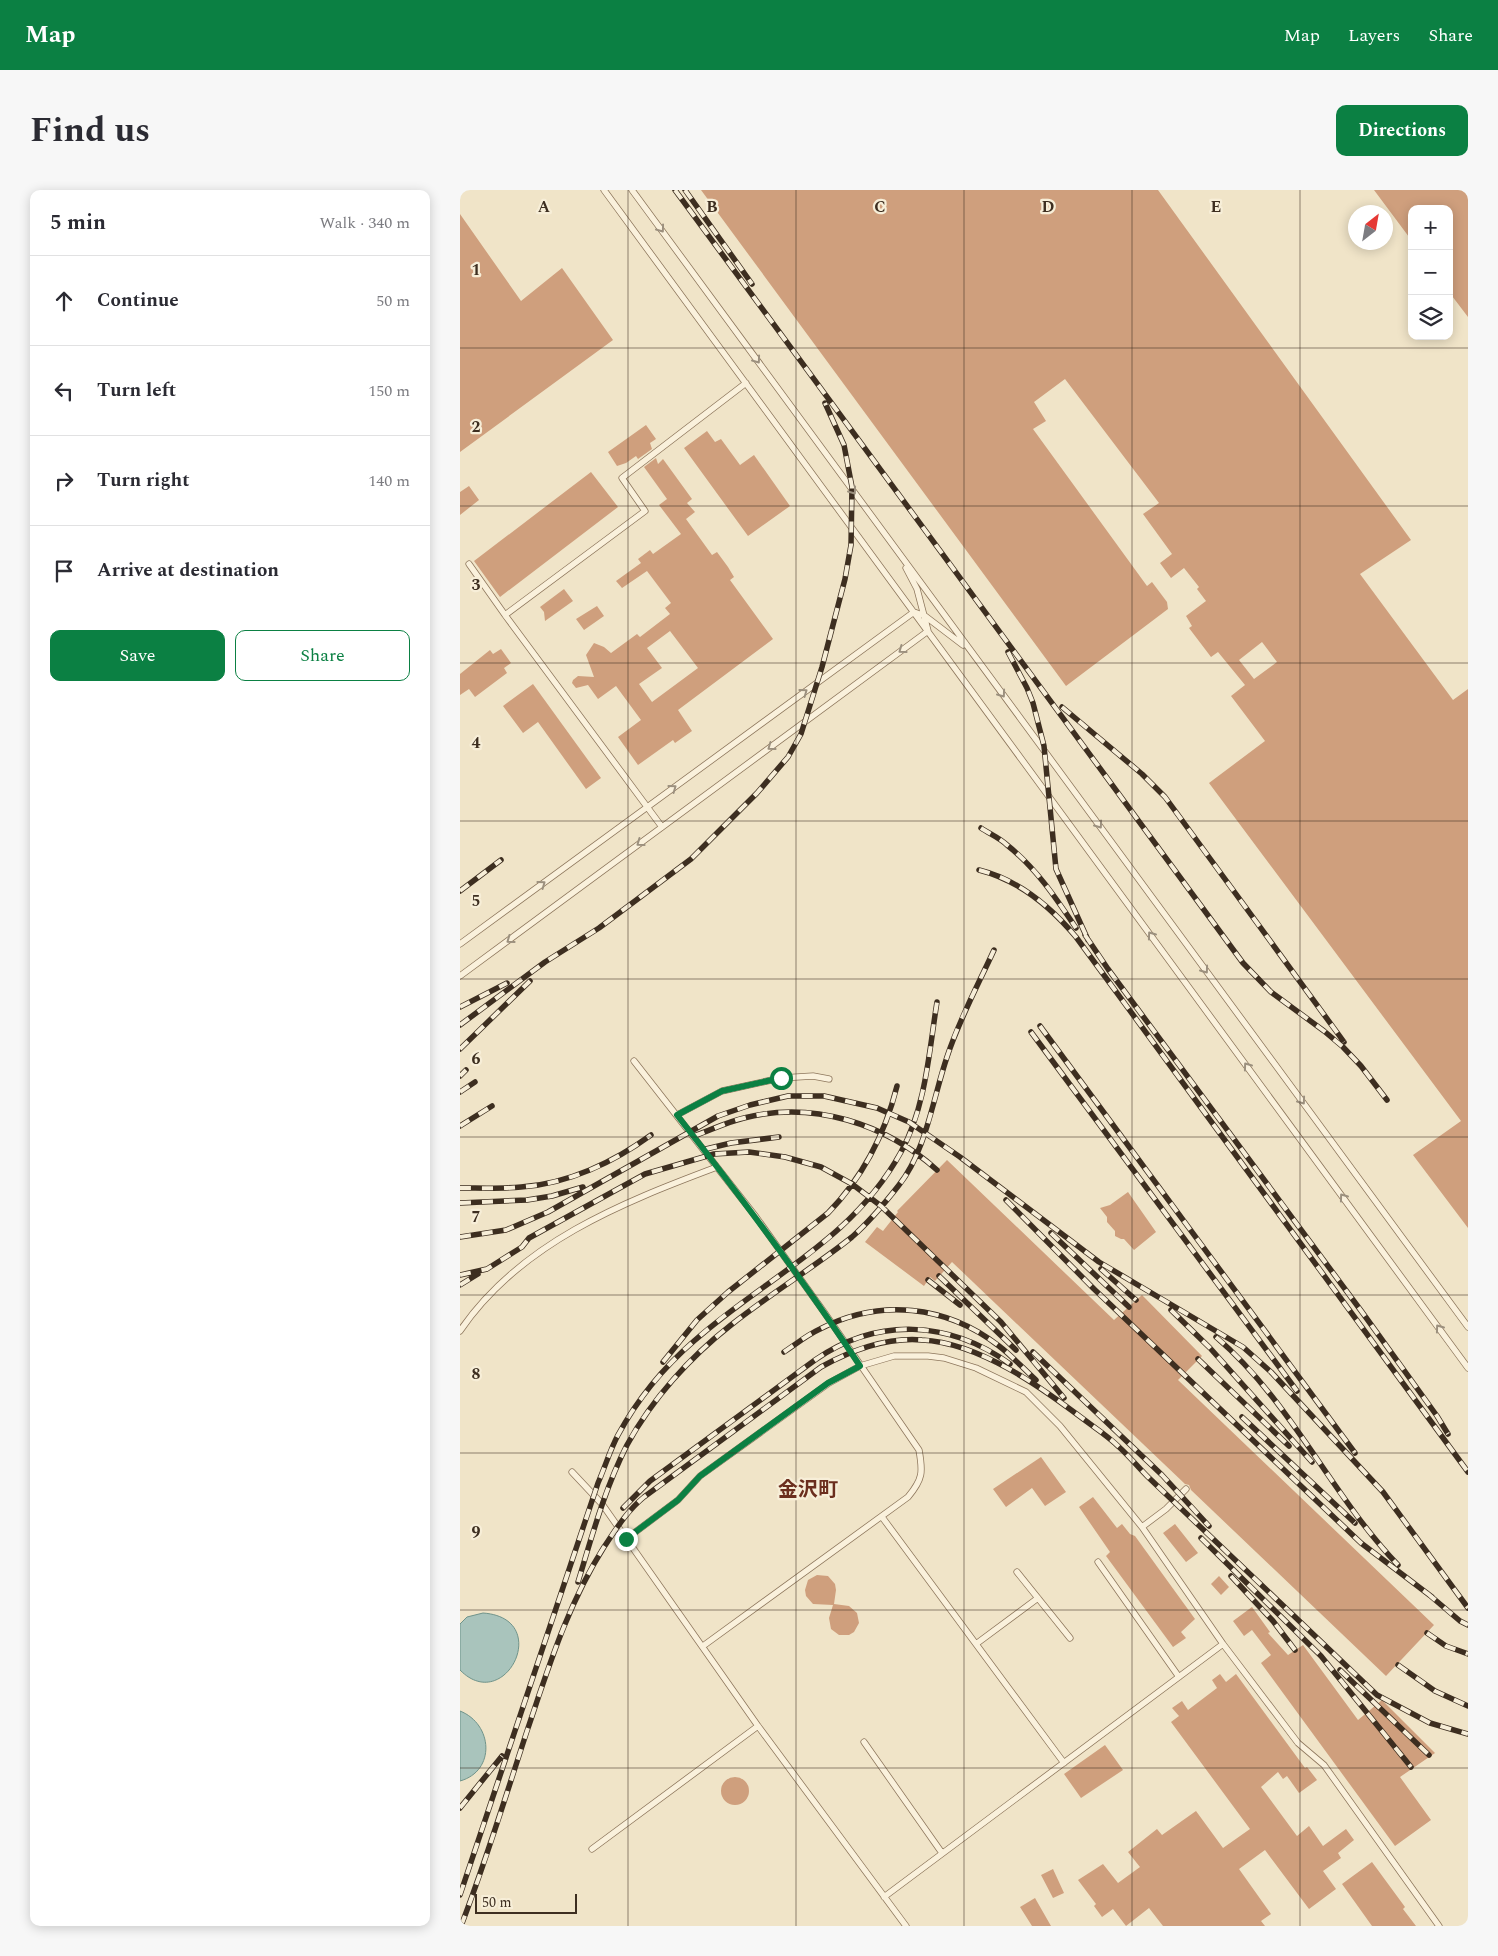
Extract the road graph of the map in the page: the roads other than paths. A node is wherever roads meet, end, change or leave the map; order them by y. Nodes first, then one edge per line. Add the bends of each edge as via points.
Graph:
1 (604, 190) edge
2 (632, 190) edge
3 (746, 383) junction
4 (897, 551) junction
5 (469, 564) dead end
6 (914, 612) junction
7 (505, 615) junction
8 (925, 616) junction
9 (928, 631) junction
10 (974, 655) junction
11 (647, 807) junction
12 (662, 827) junction
13 (460, 944) edge
14 (460, 976) edge
15 (634, 1061) dead end
16 (829, 1079) dead end
17 (677, 1115) junction
18 (717, 1167) junction
19 (1468, 1327) edge
20 (460, 1331) edge
21 (860, 1366) junction
22 (1468, 1368) edge
23 (572, 1472) dead end
24 (1186, 1489) dead end
25 (882, 1516) junction
26 (1142, 1527) junction
27 (626, 1539) junction
28 (1098, 1562) dead end
29 (1017, 1572) dead end
30 (1038, 1598) junction
31 (1070, 1638) dead end
32 (976, 1644) junction
33 (1223, 1644) junction
34 (703, 1646) junction
35 (1179, 1677) junction
36 (758, 1726) junction
37 (864, 1742) dead end
38 (1064, 1762) junction
39 (592, 1849) dead end
40 (942, 1853) junction
41 (884, 1897) junction
42 (906, 1926) edge
43 (1439, 1926) edge

1 - 3 lane
2 -> 4 lane
3 - 6 lane
3 - 7 lane via 622,478 645,511
4 - 8 lane via 917,589
4 - 10 lane
5 - 7 lane
6 - 8 lane
6 - 9 lane
11 -> 6 lane
7 - 11 lane
8 - 9 lane
8 - 10 lane
9 -> 12 lane
22 -> 9 lane
10 -> 19 lane
11 - 12 lane
13 -> 11 lane
12 -> 14 lane
15 - 17 lane
16 - 17 lane via 813,1076 781,1078 722,1091
17 - 18 lane
18 - 20 lane via 646,1194 552,1242 481,1301
18 - 21 lane via 804,1283
21 - 25 lane via 919,1450 922,1464 922,1474 916,1487
21 - 26 lane via 894,1356 944,1358 976,1368 1026,1392 1060,1426
21 - 27 lane via 828,1383 700,1476 678,1500
23 - 27 lane via 602,1504
24 - 26 lane
25 - 32 lane
25 - 34 lane
26 - 33 lane
27 - 34 lane
28 - 35 lane
29 - 30 lane
30 - 31 lane
30 - 32 lane
32 - 38 lane
33 - 35 lane
33 - 43 lane via 1298,1743 1324,1765
34 - 36 lane
35 - 38 lane
36 - 39 lane
36 - 41 lane
37 - 40 lane
38 - 40 lane
40 - 41 lane
41 - 42 lane

